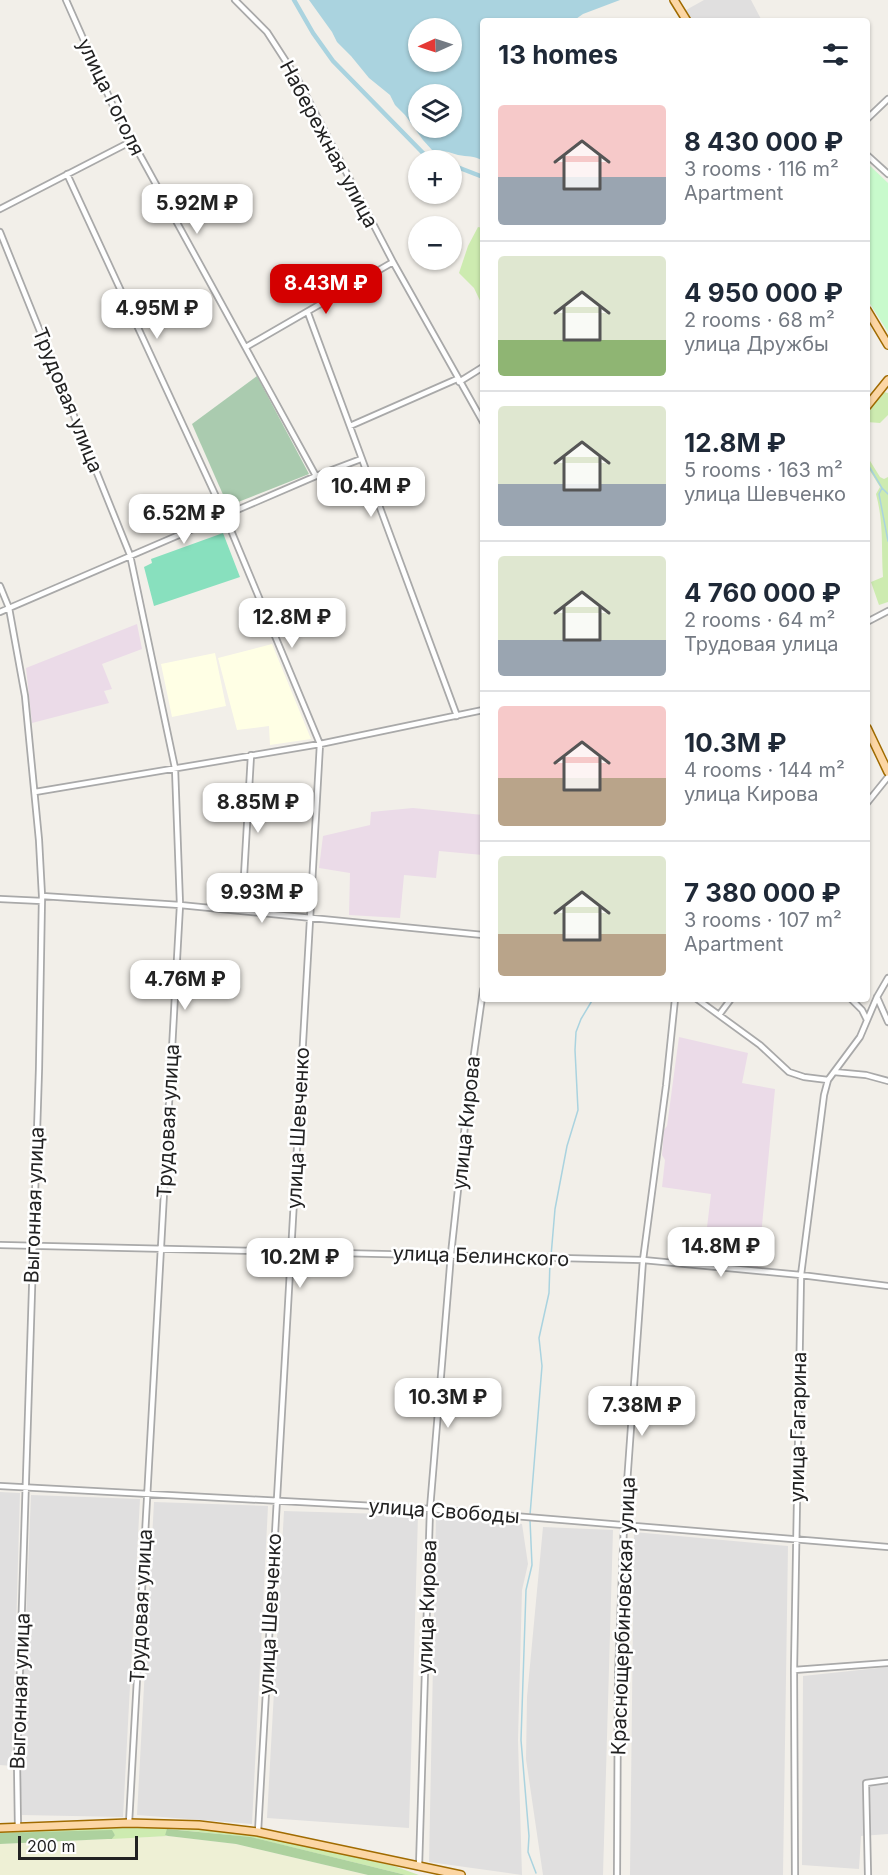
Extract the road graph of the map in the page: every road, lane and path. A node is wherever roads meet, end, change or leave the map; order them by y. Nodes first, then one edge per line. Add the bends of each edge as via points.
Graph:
1 (66, 0) edge
2 (235, 0) edge
3 (674, 0) edge
4 (685, 18) edge
5 (888, 99) edge
6 (870, 116) edge
7 (132, 141) junction
8 (870, 158) edge
9 (67, 174) junction
10 (888, 174) edge
11 (0, 209) edge
12 (0, 232) edge
13 (393, 262) junction
14 (308, 313) junction
15 (870, 315) edge
16 (888, 345) edge
17 (246, 347) junction
18 (480, 369) edge
19 (458, 381) junction
20 (887, 385) edge
21 (870, 403) edge
22 (480, 417) edge
23 (350, 426) junction
24 (361, 459) junction
25 (316, 476) junction
26 (225, 516) junction
27 (130, 555) junction
28 (0, 586) edge
29 (9, 608) junction
30 (888, 611) edge
31 (0, 612) edge
32 (870, 620) edge
33 (480, 711) edge
34 (457, 716) junction
35 (870, 735) edge
36 (320, 744) junction
37 (251, 755) junction
38 (175, 768) junction
39 (888, 775) edge
40 (35, 792) junction
41 (870, 799) edge
42 (42, 898) junction
43 (0, 899) edge
44 (180, 905) junction
45 (242, 912) junction
46 (310, 917) junction
47 (480, 935) edge
48 (888, 978) edge
49 (877, 997) junction
50 (481, 1002) edge
51 (675, 1002) edge
52 (701, 1002) edge
53 (729, 1002) edge
54 (854, 1002) edge
55 (719, 1015) junction
56 (867, 1020) junction
57 (888, 1022) edge
58 (834, 1072) junction
59 (828, 1080) junction
60 (888, 1081) edge
61 (0, 1245) edge
62 (32, 1245) junction
63 (160, 1248) junction
64 (292, 1251) junction
65 (451, 1254) junction
66 (643, 1260) junction
67 (801, 1275) junction
68 (888, 1286) edge
69 (0, 1486) edge
70 (27, 1488) junction
71 (147, 1495) junction
72 (276, 1500) junction
73 (430, 1509) junction
74 (624, 1525) junction
75 (796, 1539) junction
76 (888, 1547) edge
77 (888, 1663) edge
78 (794, 1670) junction
79 (888, 1780) edge
80 (129, 1823) junction
81 (0, 1828) edge
82 (18, 1828) junction
83 (258, 1832) junction
84 (419, 1867) junction
85 (442, 1873) edge
86 (461, 1875) edge
87 (617, 1875) edge
88 (795, 1875) edge
89 (868, 1875) edge

1 - 7 street, улица Гоголя
2 - 13 street, Набережная улица via 267,32 298,80
3 - 4 main road
5 - 6 street
7 - 9 street
7 - 17 street, улица Гоголя
8 - 10 street
9 - 11 street
9 - 26 street, улица Шевченко
12 - 27 street, Трудовая улица
13 - 14 street
13 - 19 street, Набережная улица
14 - 17 street
14 - 23 street
15 - 16 main road
17 - 25 street, улица Гоголя
18 - 19 street
19 - 22 street, Набережная улица
19 - 23 street
20 - 21 main road
23 - 24 street
24 - 25 street
24 - 34 street
25 - 26 street
26 - 27 street
26 - 36 street, улица Шевченко
27 - 29 street
27 - 38 street, Трудовая улица
28 - 29 street, Выгонная улица
29 - 31 street
29 - 40 street, Выгонная улица via 25,696
30 - 32 street
33 - 34 street
34 - 36 street
35 - 39 main road
36 - 37 street
36 - 46 street, улица Шевченко
37 - 38 street
37 - 45 street
38 - 40 street
38 - 44 street, Трудовая улица
39 - 41 street
40 - 42 street, Выгонная улица
42 - 43 street
42 - 44 street
42 - 62 street, Выгонная улица
44 - 45 street
44 - 63 street, Трудовая улица
45 - 46 street
46 - 47 street
46 - 64 street, улица Шевченко
48 - 49 street, улица Гагарина
49 - 56 street, улица Гагарина
49 - 57 street
50 - 65 street, улица Кирова
51 - 66 street, Краснощербиновская улица
52 - 55 street
53 - 55 street
54 - 56 street
55 - 59 street via 789,1072
56 - 58 street, улица Гагарина via 860,1037
58 - 59 street, улица Гагарина
58 - 60 street
59 - 67 street, улица Гагарина
61 - 62 street, улица Белинского
62 - 63 street, улица Белинского
62 - 70 street, Выгонная улица
63 - 64 street, улица Белинского
63 - 71 street, Трудовая улица
64 - 65 street, улица Белинского
64 - 72 street, улица Шевченко
65 - 66 street, улица Белинского
65 - 73 street, улица Кирова
66 - 67 street, улица Белинского
66 - 74 street, Краснощербиновская улица
67 - 68 street, улица Белинского
67 - 75 street, улица Гагарина
69 - 70 street, улица Свободы
70 - 71 street, улица Свободы
70 - 82 street, Выгонная улица
71 - 72 street, улица Свободы
71 - 80 street, Трудовая улица
72 - 73 street, улица Свободы
72 - 83 street, улица Шевченко
73 - 74 street, улица Свободы
73 - 84 street, улица Кирова
74 - 75 street, улица Свободы
74 - 87 street, Краснощербиновская улица
75 - 76 street, улица Свободы
75 - 78 street, улица Гагарина
77 - 78 street
78 - 88 street, улица Гагарина
79 - 89 street via 866,1783
80 - 82 main road
80 - 83 main road
81 - 82 main road
83 - 84 main road
84 - 85 main road
85 - 86 main road

